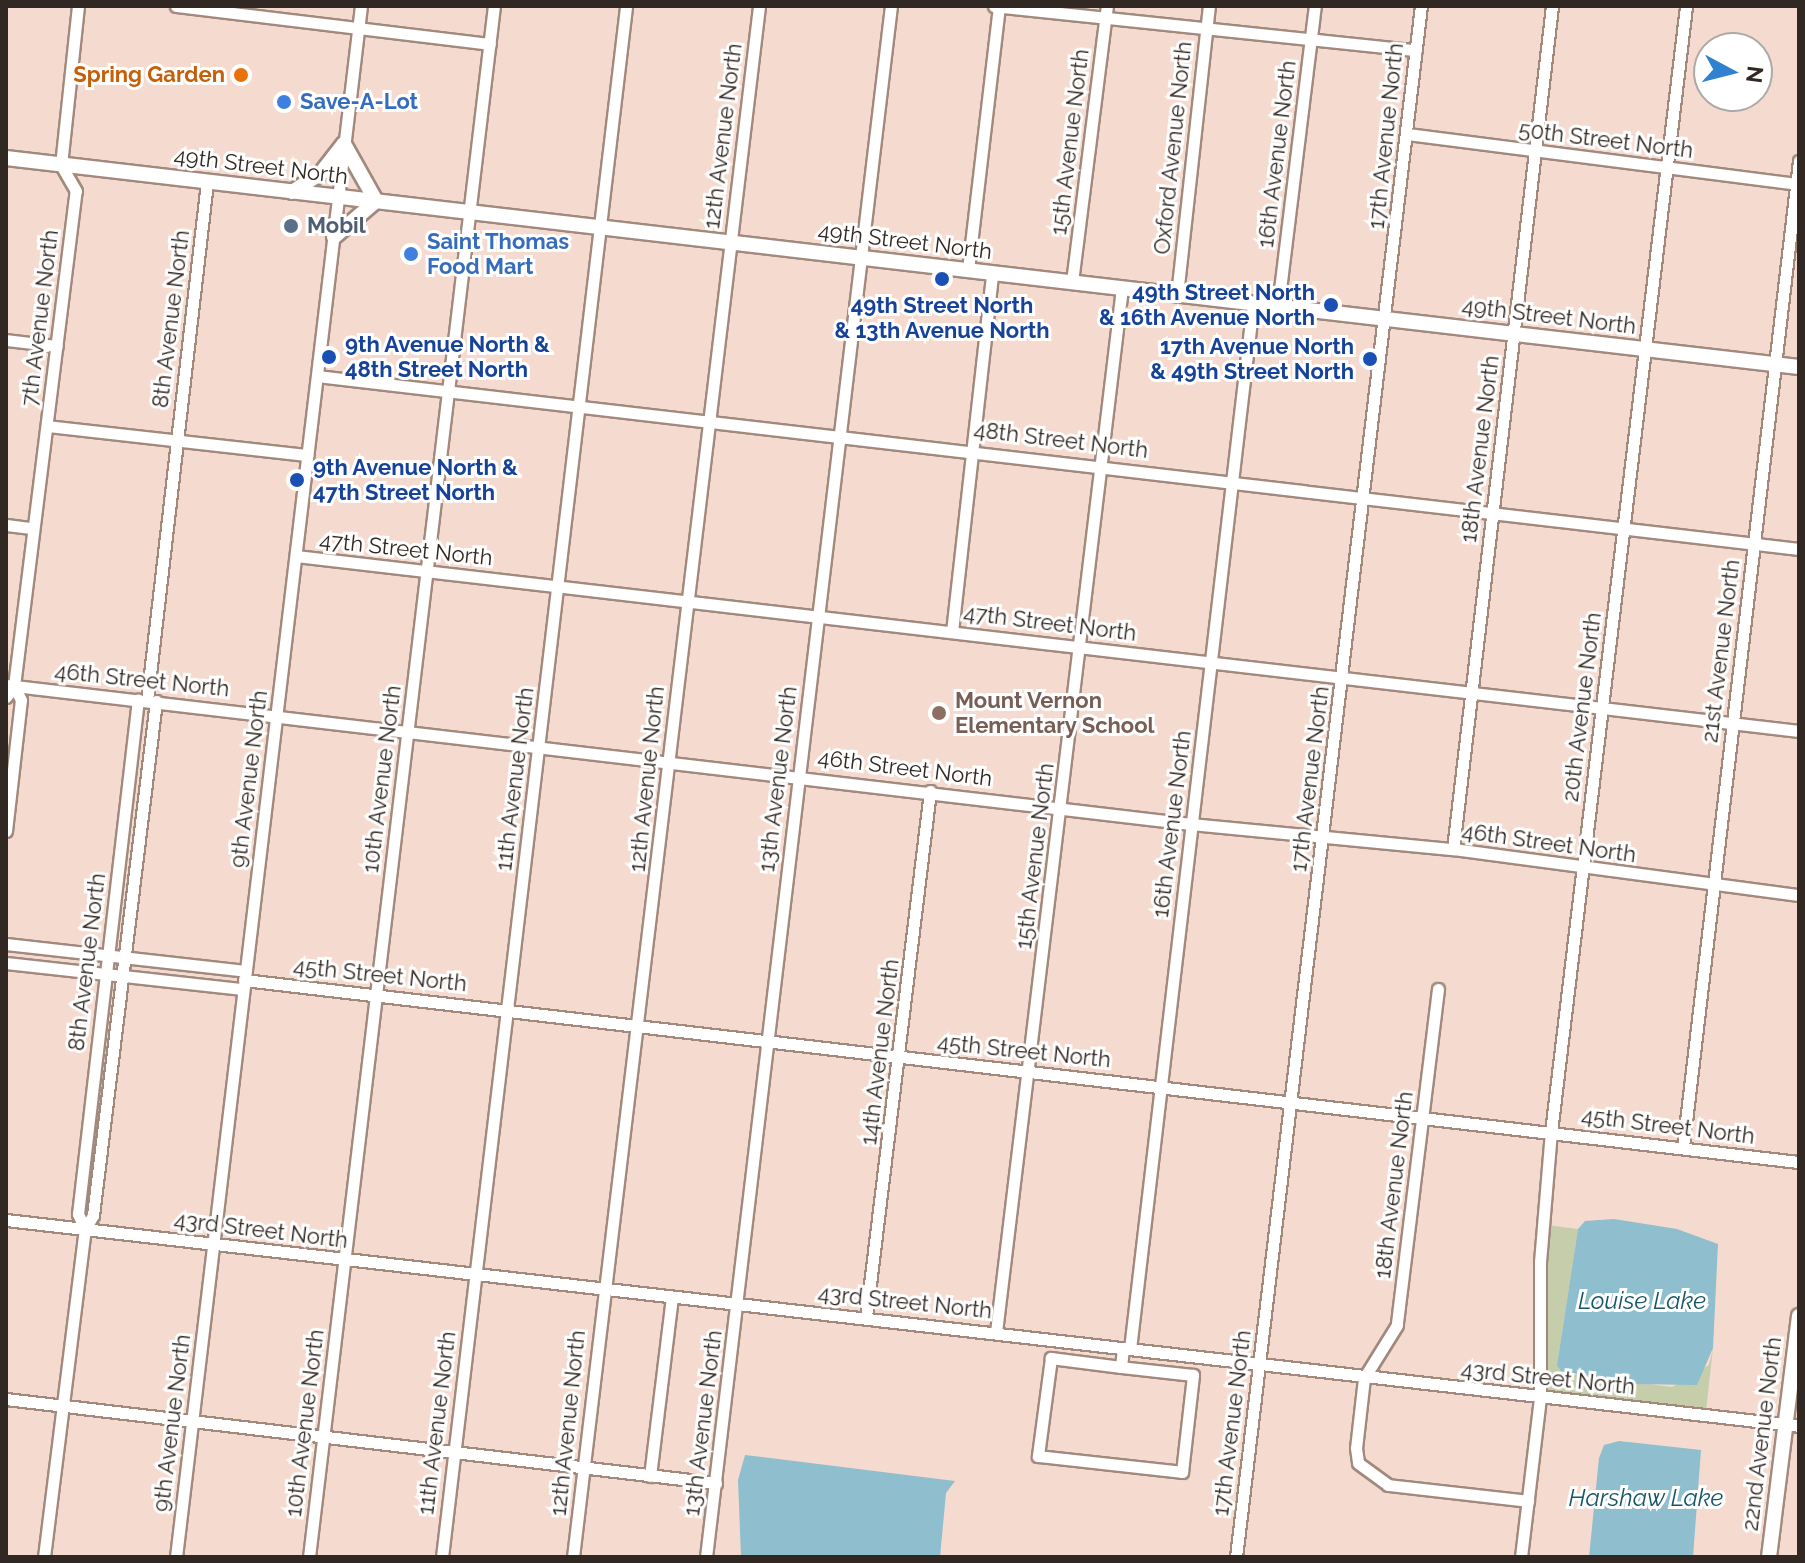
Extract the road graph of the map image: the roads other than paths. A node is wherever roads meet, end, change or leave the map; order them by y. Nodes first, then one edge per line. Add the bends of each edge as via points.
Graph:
1 (78, 6) edge
2 (176, 6) edge
3 (361, 6) edge
4 (494, 6) edge
5 (626, 6) edge
6 (759, 6) edge
7 (891, 6) edge
8 (997, 6) edge
9 (1209, 6) edge
10 (1315, 6) edge
11 (1421, 6) edge
12 (1552, 6) edge
13 (1686, 6) edge
14 (228, 9) edge
15 (1106, 12) edge
16 (358, 28) junction
17 (1206, 28) junction
18 (1311, 39) junction
19 (490, 44) junction
20 (1416, 50) junction
21 (1407, 134) junction
22 (344, 144) junction
23 (1535, 152) junction
24 (6, 158) edge
25 (1799, 161) edge
26 (61, 165) junction
27 (1666, 168) junction
28 (207, 182) junction
29 (1798, 184) edge
30 (292, 192) junction
31 (338, 197) junction
32 (376, 201) junction
33 (470, 212) junction
34 (601, 227) junction
35 (334, 237) junction
36 (730, 243) junction
37 (861, 258) junction
38 (968, 270) junction
39 (992, 273) junction
40 (1072, 282) junction
41 (1122, 288) junction
42 (1177, 295) junction
43 (1253, 304) junction
44 (1278, 306) junction
45 (1385, 319) junction
46 (1514, 334) junction
47 (6, 340) edge
48 (57, 346) junction
49 (1644, 349) junction
50 (1775, 364) junction
51 (1799, 367) edge
52 (317, 376) junction
53 (448, 391) junction
54 (579, 405) junction
55 (709, 421) junction
56 (47, 426) junction
57 (839, 434) junction
58 (176, 441) junction
59 (971, 450) junction
60 (307, 455) junction
61 (1103, 466) junction
62 (1233, 481) junction
63 (1365, 497) junction
64 (1493, 512) junction
65 (6, 525) edge
66 (30, 528) junction
67 (1624, 528) junction
68 (1754, 543) junction
69 (1799, 549) edge
70 (296, 556) junction
71 (427, 571) junction
72 (557, 586) junction
73 (687, 601) junction
74 (818, 617) junction
75 (952, 632) junction
76 (1080, 647) junction
77 (1214, 663) junction
78 (1343, 678) junction
79 (10, 686) edge
80 (1471, 693) junction
81 (6, 697) edge
82 (147, 700) junction
83 (1602, 709) junction
84 (277, 715) junction
85 (1733, 724) junction
86 (408, 728) junction
87 (1799, 731) edge
88 (539, 744) junction
89 (670, 760) junction
90 (798, 776) junction
91 (930, 791) junction
92 (1060, 807) junction
93 (1191, 824) junction
94 (6, 831) edge
95 (1325, 836) junction
96 (1453, 849) junction
97 (1583, 868) junction
98 (1714, 885) junction
99 (1799, 895) edge
100 (6, 944) edge
101 (108, 955) junction
102 (126, 958) junction
103 (6, 963) edge
104 (106, 974) junction
105 (123, 976) junction
106 (244, 980) junction
107 (1438, 989) dead end
108 (376, 995) junction
109 (508, 1010) junction
110 (639, 1025) junction
111 (767, 1043) junction
112 (900, 1057) junction
113 (1029, 1072) junction
114 (1159, 1086) junction
115 (1289, 1100) junction
116 (1422, 1115) junction
117 (1551, 1132) junction
118 (1683, 1147) junction
119 (1799, 1162) edge
120 (6, 1220) edge
121 (85, 1229) junction
122 (213, 1244) junction
123 (344, 1261) junction
124 (475, 1275) junction
125 (603, 1290) junction
126 (672, 1297) junction
127 (738, 1305) junction
128 (1799, 1316) edge
129 (866, 1317) junction
130 (996, 1332) junction
131 (1126, 1349) junction
132 (1260, 1365) junction
133 (1121, 1367) junction
134 (1364, 1378) junction
135 (1540, 1398) junction
136 (6, 1399) edge
137 (62, 1406) junction
138 (194, 1422) junction
139 (1793, 1425) edge
140 (323, 1435) junction
141 (455, 1451) junction
142 (583, 1467) junction
143 (650, 1476) junction
144 (716, 1483) junction
145 (1528, 1501) junction
146 (44, 1557) edge
147 (176, 1557) edge
148 (309, 1557) edge
149 (442, 1557) edge
150 (573, 1557) edge
151 (706, 1557) edge
152 (1236, 1557) edge
153 (1521, 1557) edge
154 (1769, 1557) edge

1 - 26 street, 7th Avenue North
2 - 14 street
3 - 16 street, 9th Avenue North
4 - 19 street, 10th Avenue North
5 - 34 street, 11th Avenue North
6 - 36 street, 12th Avenue North
7 - 37 street, 13th Avenue North
8 - 15 street
8 - 38 street
9 - 17 street, Oxford Avenue North
10 - 18 street, 16th Avenue North
11 - 20 street, 17th Avenue North
12 - 23 street, 18th Avenue North
13 - 27 street, 20th Avenue North
14 - 16 street
15 - 17 street
15 - 40 street, 15th Avenue North
16 - 19 street
16 - 22 street, 9th Avenue North
17 - 18 street
17 - 42 street, Oxford Avenue North
18 - 20 street
18 - 44 street, 16th Avenue North
19 - 33 street, 10th Avenue North
20 - 21 street, 17th Avenue North
21 - 23 street, 50th Street North
21 - 45 street, 17th Avenue North
22 - 30 main road via 321,173
22 - 31 street, 9th Avenue North
22 - 32 main road
23 - 27 street, 50th Street North
23 - 46 street, 18th Avenue North
24 - 26 main road, 49th Street North
25 - 29 street, 21st Avenue North
26 - 28 main road, 49th Street North
26 - 48 street, 7th Avenue North via 76,191
27 - 29 street, 50th Street North
27 - 49 street, 20th Avenue North
28 - 30 main road, 49th Street North
28 - 58 street, 8th Avenue North
29 - 50 street, 21st Avenue North
30 - 31 main road, 49th Street North
31 - 32 main road, 49th Street North
31 - 35 street, 9th Avenue North
32 - 33 main road, 49th Street North
32 - 35 main road
33 - 34 main road, 49th Street North
33 - 53 street, 10th Avenue North
34 - 36 main road, 49th Street North
34 - 54 street, 11th Avenue North
35 - 52 street, 9th Avenue North
36 - 37 main road, 49th Street North
36 - 55 street, 12th Avenue North
37 - 38 main road, 49th Street North
37 - 57 street, 13th Avenue North
38 - 39 main road, 49th Street North
39 - 40 main road, 49th Street North
39 - 59 street
40 - 41 main road, 49th Street North
41 - 42 main road, 49th Street North
41 - 61 street, 15th Avenue North
42 - 43 main road, 49th Street North
43 - 44 main road, 49th Street North
43 - 62 street, 16th Avenue North
44 - 45 main road, 49th Street North
45 - 46 main road, 49th Street North
45 - 63 street, 17th Avenue North
46 - 49 main road, 49th Street North
46 - 64 street, 18th Avenue North
47 - 48 street
48 - 56 street, 7th Avenue North
49 - 50 main road, 49th Street North
49 - 67 street, 20th Avenue North
50 - 51 main road, 49th Street North
50 - 68 street, 21st Avenue North
52 - 53 street, 48th Street North
52 - 60 street, 9th Avenue North
53 - 54 street, 48th Street North
53 - 71 street, 10th Avenue North
54 - 55 street, 48th Street North
54 - 72 street, 11th Avenue North
55 - 57 street, 48th Street North
55 - 73 street, 12th Avenue North
56 - 58 street
56 - 66 street, 7th Avenue North
57 - 59 street, 48th Street North
57 - 74 street, 13th Avenue North
58 - 60 street
58 - 82 street, 8th Avenue North
59 - 61 street, 48th Street North
59 - 75 street
60 - 70 street, 9th Avenue North
61 - 62 street, 48th Street North
61 - 76 street, 15th Avenue North
62 - 63 street, 48th Street North
62 - 77 street, 16th Avenue North
63 - 64 street, 48th Street North
63 - 78 street, 17th Avenue North
64 - 67 street, 48th Street North
64 - 80 street, 18th Avenue North
65 - 66 street
66 - 79 street, 7th Avenue North
67 - 68 street, 48th Street North
67 - 83 street, 20th Avenue North
68 - 69 street, 48th Street North
68 - 85 street, 21st Avenue North
70 - 71 street, 47th Street North
70 - 84 street, 9th Avenue North
71 - 72 street, 47th Street North
71 - 86 street, 10th Avenue North
72 - 73 street, 47th Street North
72 - 88 street, 11th Avenue North
73 - 74 street, 47th Street North
73 - 89 street, 12th Avenue North
74 - 75 street, 47th Street North
74 - 90 street, 13th Avenue North
75 - 76 street, 47th Street North
76 - 77 street, 47th Street North
76 - 92 street, 15th Avenue North
77 - 78 street, 47th Street North
77 - 93 street, 16th Avenue North
78 - 80 street, 47th Street North
78 - 95 street, 17th Avenue North
79 - 81 street
79 - 82 street, 46th Street North
79 - 94 street, 7th Avenue North via 21,700
80 - 83 street, 47th Street North
80 - 96 street, 18th Avenue North
82 - 84 street, 46th Street North
82 - 101 street, 8th Avenue North
82 - 102 street, 8th Avenue North
83 - 85 street, 47th Street North
83 - 97 street, 20th Avenue North
84 - 86 street, 46th Street North
84 - 106 street, 9th Avenue North
85 - 87 street, 47th Street North
85 - 98 street, 21st Avenue North
86 - 88 street, 46th Street North
86 - 108 street, 10th Avenue North
88 - 89 street, 46th Street North
88 - 109 street, 11th Avenue North
89 - 90 street, 46th Street North
89 - 110 street, 12th Avenue North
90 - 91 street, 46th Street North
90 - 111 street, 13th Avenue North
91 - 92 street, 46th Street North
91 - 112 street, 14th Avenue North
92 - 93 street, 46th Street North
92 - 113 street, 15th Avenue North
93 - 95 street, 46th Street North
93 - 114 street, 16th Avenue North
95 - 96 street, 46th Street North
95 - 115 street, 17th Avenue North
96 - 97 street, 46th Street North
97 - 98 street, 46th Street North
97 - 117 street, 20th Avenue North
98 - 99 street, 46th Street North
98 - 118 street, 21st Avenue North
100 - 101 street, 45th Street North
101 - 102 street, 45th Street North
101 - 104 street, 8th Avenue North
102 - 105 street, 8th Avenue North
102 - 106 street, 45th Street North
103 - 104 street, 45th Street North
104 - 105 street, 45th Street North
104 - 121 street, 8th Avenue North via 78,1214
105 - 106 street, 45th Street North
105 - 121 street, 8th Avenue North via 93,1215
106 - 108 street, 45th Street North
106 - 122 street, 9th Avenue North
107 - 116 street, 18th Avenue North
108 - 109 street, 45th Street North
108 - 123 street, 10th Avenue North
109 - 110 street, 45th Street North
109 - 124 street, 11th Avenue North
110 - 111 street, 45th Street North
110 - 125 street, 12th Avenue North
111 - 112 street, 45th Street North
111 - 127 street, 13th Avenue North
112 - 113 street, 45th Street North
112 - 129 street, 14th Avenue North
113 - 114 street, 45th Street North
113 - 130 street, 15th Avenue North
114 - 115 street, 45th Street North
114 - 131 street, 16th Avenue North
115 - 116 street, 45th Street North
115 - 132 street, 17th Avenue North
116 - 117 street, 45th Street North
116 - 134 street, 18th Avenue North via 1397,1325
117 - 118 street, 45th Street North
117 - 135 street, 20th Avenue North via 1540,1262
118 - 119 street, 45th Street North
120 - 121 street, 43rd Street North
121 - 122 street, 43rd Street North
121 - 137 street, 8th Avenue North
122 - 123 street, 43rd Street North
122 - 138 street, 9th Avenue North
123 - 124 street, 43rd Street North
123 - 140 street, 10th Avenue North
124 - 125 street, 43rd Street North
124 - 141 street, 11th Avenue North
125 - 126 street, 43rd Street North
125 - 142 street, 12th Avenue North
126 - 127 street, 43rd Street North
126 - 143 street
127 - 129 street, 43rd Street North
127 - 144 street, 13th Avenue North
128 - 139 main road, 22nd Avenue North
129 - 130 street, 43rd Street North
130 - 131 street, 43rd Street North
131 - 132 street, 43rd Street North
131 - 133 street, 16th Avenue North
132 - 134 street, 43rd Street North
132 - 152 street, 17th Avenue North
133 - 133 street via 1193,1375 1182,1472 1038,1456 1051,1358
134 - 135 street, 43rd Street North
134 - 145 street via 1356,1448 1358,1463 1371,1477 1388,1485
135 - 139 street, 43rd Street North
135 - 145 street, 20th Avenue North
136 - 137 street
137 - 138 street
137 - 146 street, 8th Avenue North
138 - 140 street
138 - 147 street, 9th Avenue North
139 - 154 main road, 22nd Avenue North
140 - 141 street
140 - 148 street, 10th Avenue North
141 - 142 street
141 - 149 street, 11th Avenue North
142 - 143 street
142 - 150 street, 12th Avenue North
143 - 144 street
144 - 151 street, 13th Avenue North
145 - 153 street, 20th Avenue North

